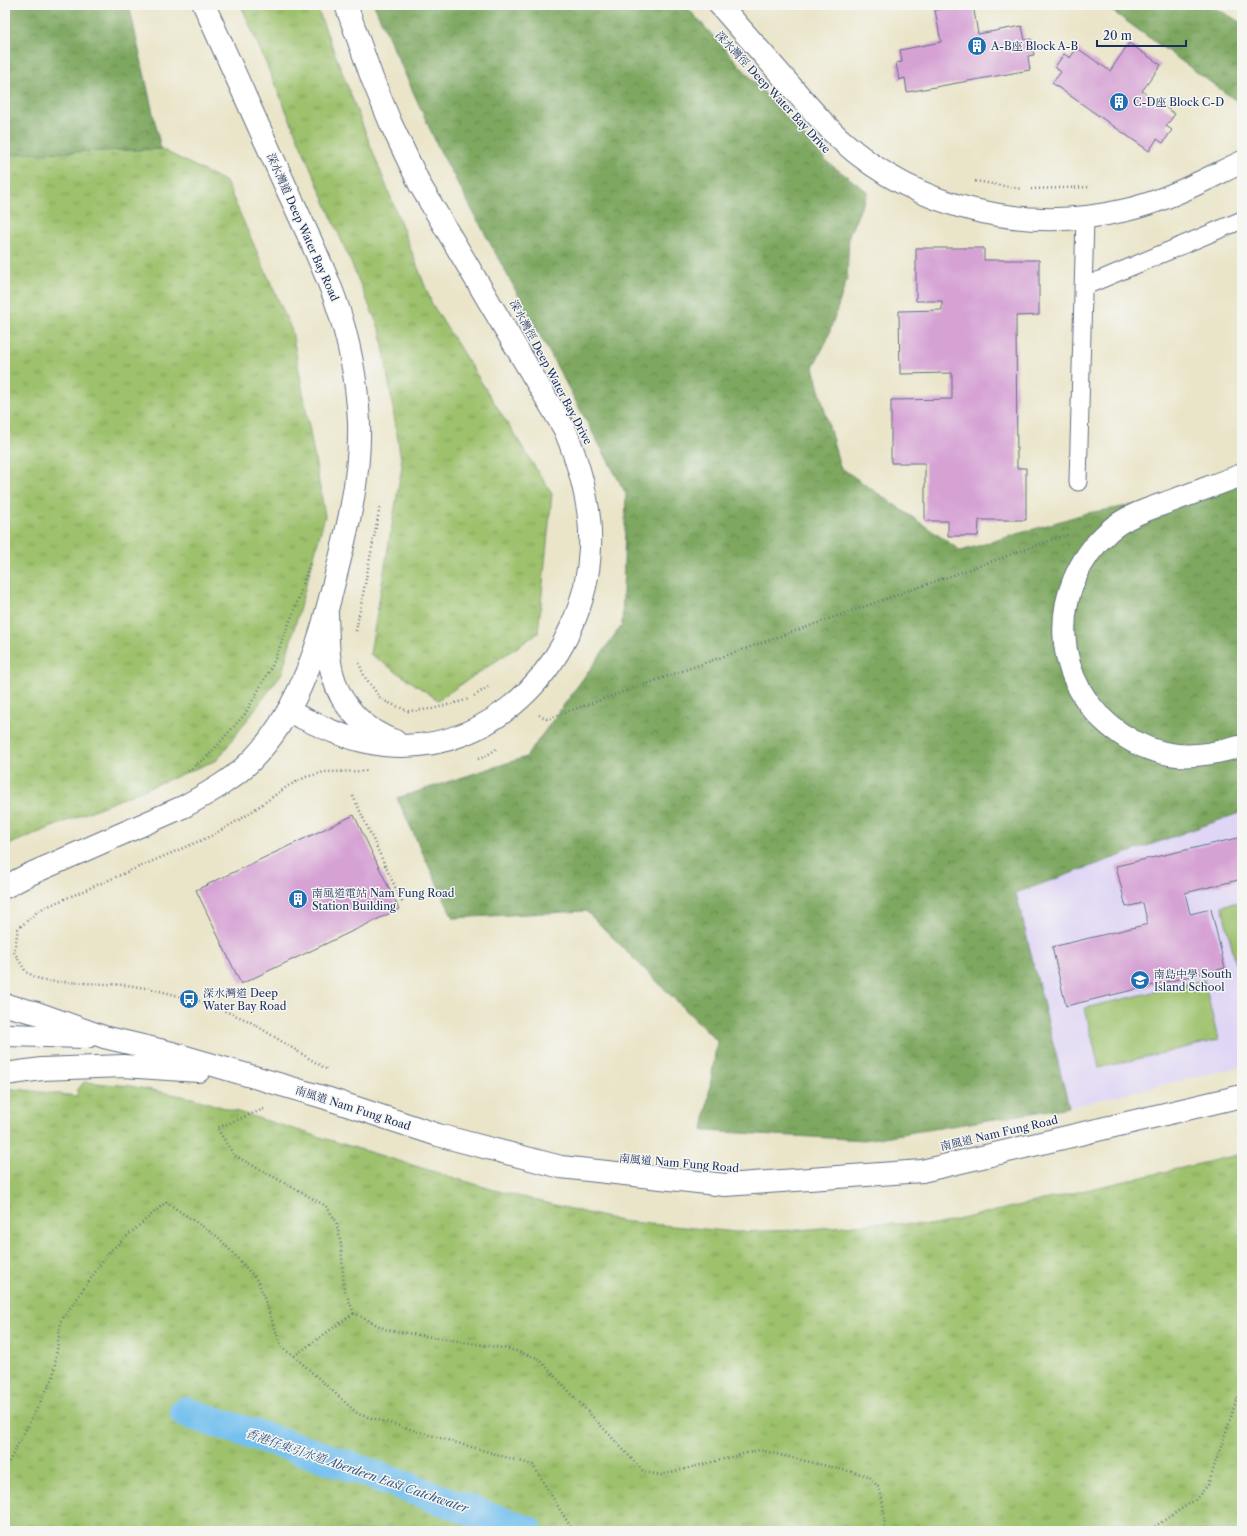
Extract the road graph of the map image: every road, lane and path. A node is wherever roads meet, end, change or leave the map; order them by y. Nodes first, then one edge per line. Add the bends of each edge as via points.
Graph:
1 (204, 5) edge
2 (346, 5) edge
3 (720, 5) edge
4 (1242, 162) edge
5 (971, 180) dead end
6 (1096, 186) dead end
7 (1085, 218) junction
8 (1242, 220) edge
9 (1083, 287) junction
10 (1242, 475) edge
11 (1078, 482) dead end
12 (1094, 547) junction
13 (310, 562) dead end
14 (327, 611) junction
15 (356, 629) dead end
16 (356, 635) dead end
17 (359, 661) dead end
18 (490, 686) dead end
19 (288, 711) junction
20 (543, 711) dead end
21 (539, 715) junction
22 (533, 720) dead end
23 (410, 745) junction
24 (1242, 746) edge
25 (498, 748) dead end
26 (472, 760) dead end
27 (370, 771) dead end
28 (186, 773) dead end
29 (353, 796) dead end
30 (28, 875) junction
31 (5, 887) edge
32 (5, 896) edge
33 (403, 904) dead end
34 (5, 1005) edge
35 (5, 1035) edge
36 (104, 1037) junction
37 (328, 1070) dead end
38 (240, 1073) junction
39 (5, 1074) edge
40 (1242, 1096) edge
41 (266, 1108) dead end
42 (354, 1313) junction
43 (294, 1356) junction
44 (1242, 1393) edge
45 (5, 1469) edge
46 (573, 1531) edge
47 (885, 1531) edge
48 (1148, 1531) edge

1 - 14 street, 深水灣道 Deep Water Bay Road via 324,273 342,320 350,354 356,387 358,454 349,522
2 - 23 street, 深水灣徑 Deep Water Bay Drive via 374,84 420,185 564,430 577,461 589,523 588,574 575,621 553,661 538,680 521,699 480,727 458,736
3 - 7 street, 深水灣徑 Deep Water Bay Drive via 818,117 867,161 894,179 930,196 986,214 1057,220
4 - 7 street, 深水灣徑 Deep Water Bay Drive via 1160,200
5 - 6 path via 1025,189
7 - 9 lane
8 - 9 lane
9 - 11 lane
10 - 12 street via 1129,518 1110,530
12 - 21 path via 1066,535 547,719
12 - 24 street via 1071,585 1063,629 1065,652 1072,674 1095,713 1131,741 1153,750 1176,755 1199,755
13 - 28 path via 272,666 245,714 208,756
14 - 19 street, 深水灣道 Deep Water Bay Road via 314,656
14 - 23 street, 深水灣徑 Deep Water Bay Drive via 333,676 347,707 362,722 384,737
15 - 16 path
17 - 18 path via 364,676 382,700 408,711 432,709 470,699
19 - 23 street, 深水灣徑 Deep Water Bay Drive via 338,735 362,742
19 - 30 street, 深水灣道 Deep Water Bay Road via 270,740 251,761 208,794
20 - 21 path
21 - 22 path
25 - 26 path via 486,756
27 - 37 path via 324,772 306,777 211,836 39,910 18,930 14,952 26,972 43,981 128,985 199,1001 248,1021
29 - 33 path
30 - 31 street, 深水灣道 Deep Water Bay Road
30 - 32 street, 深水灣道 Deep Water Bay Road
34 - 36 street, 南風道 Nam Fung Road via 37,1013
35 - 36 street, 南風道 Nam Fung Road
36 - 38 street, 南風道 Nam Fung Road
38 - 39 street via 124,1066 42,1068
38 - 40 street, 南風道 Nam Fung Road via 438,1135 561,1167 725,1186 922,1171
41 - 42 path via 217,1128 234,1155 326,1206 336,1220 341,1244 344,1288
42 - 43 path
42 - 47 path via 387,1330 509,1349 538,1358 644,1472 661,1475 759,1450 869,1476 878,1488 883,1503
43 - 45 path via 282,1348 258,1281 218,1237 166,1202 110,1251 61,1321 53,1378
43 - 46 path via 358,1414 533,1464
44 - 48 path via 1237,1399 1208,1484 1195,1500

